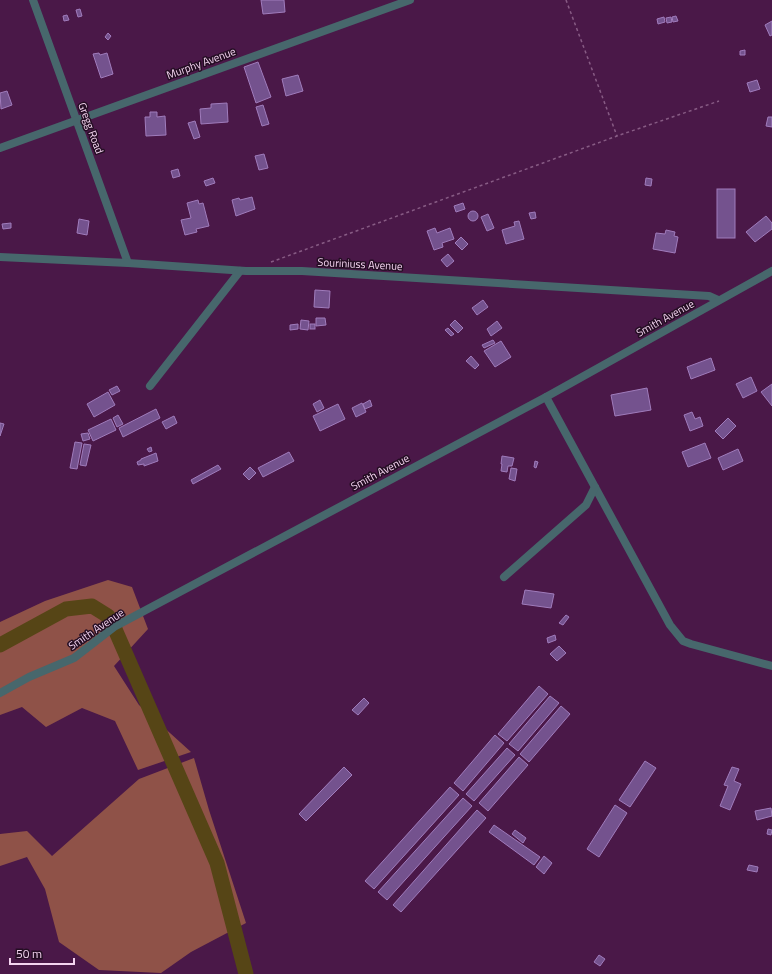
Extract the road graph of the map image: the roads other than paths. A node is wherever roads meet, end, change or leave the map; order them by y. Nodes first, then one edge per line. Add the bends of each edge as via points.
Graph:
1 (33, 0) edge
2 (410, 0) edge
3 (77, 120) junction
4 (0, 148) edge
5 (0, 257) edge
6 (128, 263) junction
7 (240, 271) junction
8 (772, 271) edge
9 (718, 300) junction
10 (150, 386) dead end
11 (546, 397) junction
12 (595, 487) junction
13 (504, 577) dead end
14 (772, 666) edge
15 (0, 692) edge

1 - 3 street, Gregg Road
2 - 3 street, Murphy Avenue
3 - 4 street, Murphy Avenue
3 - 6 street, Gregg Road
5 - 6 street, Souriniuss Avenue
6 - 7 street, Souriniuss Avenue
7 - 9 street, Souriniuss Avenue via 310,272 677,294 709,296
7 - 10 street
8 - 9 street, Smith Avenue
9 - 11 street, Smith Avenue
11 - 12 street
11 - 15 street, Smith Avenue via 114,627 74,658
12 - 13 street via 586,505
12 - 14 street via 676,634 691,644

